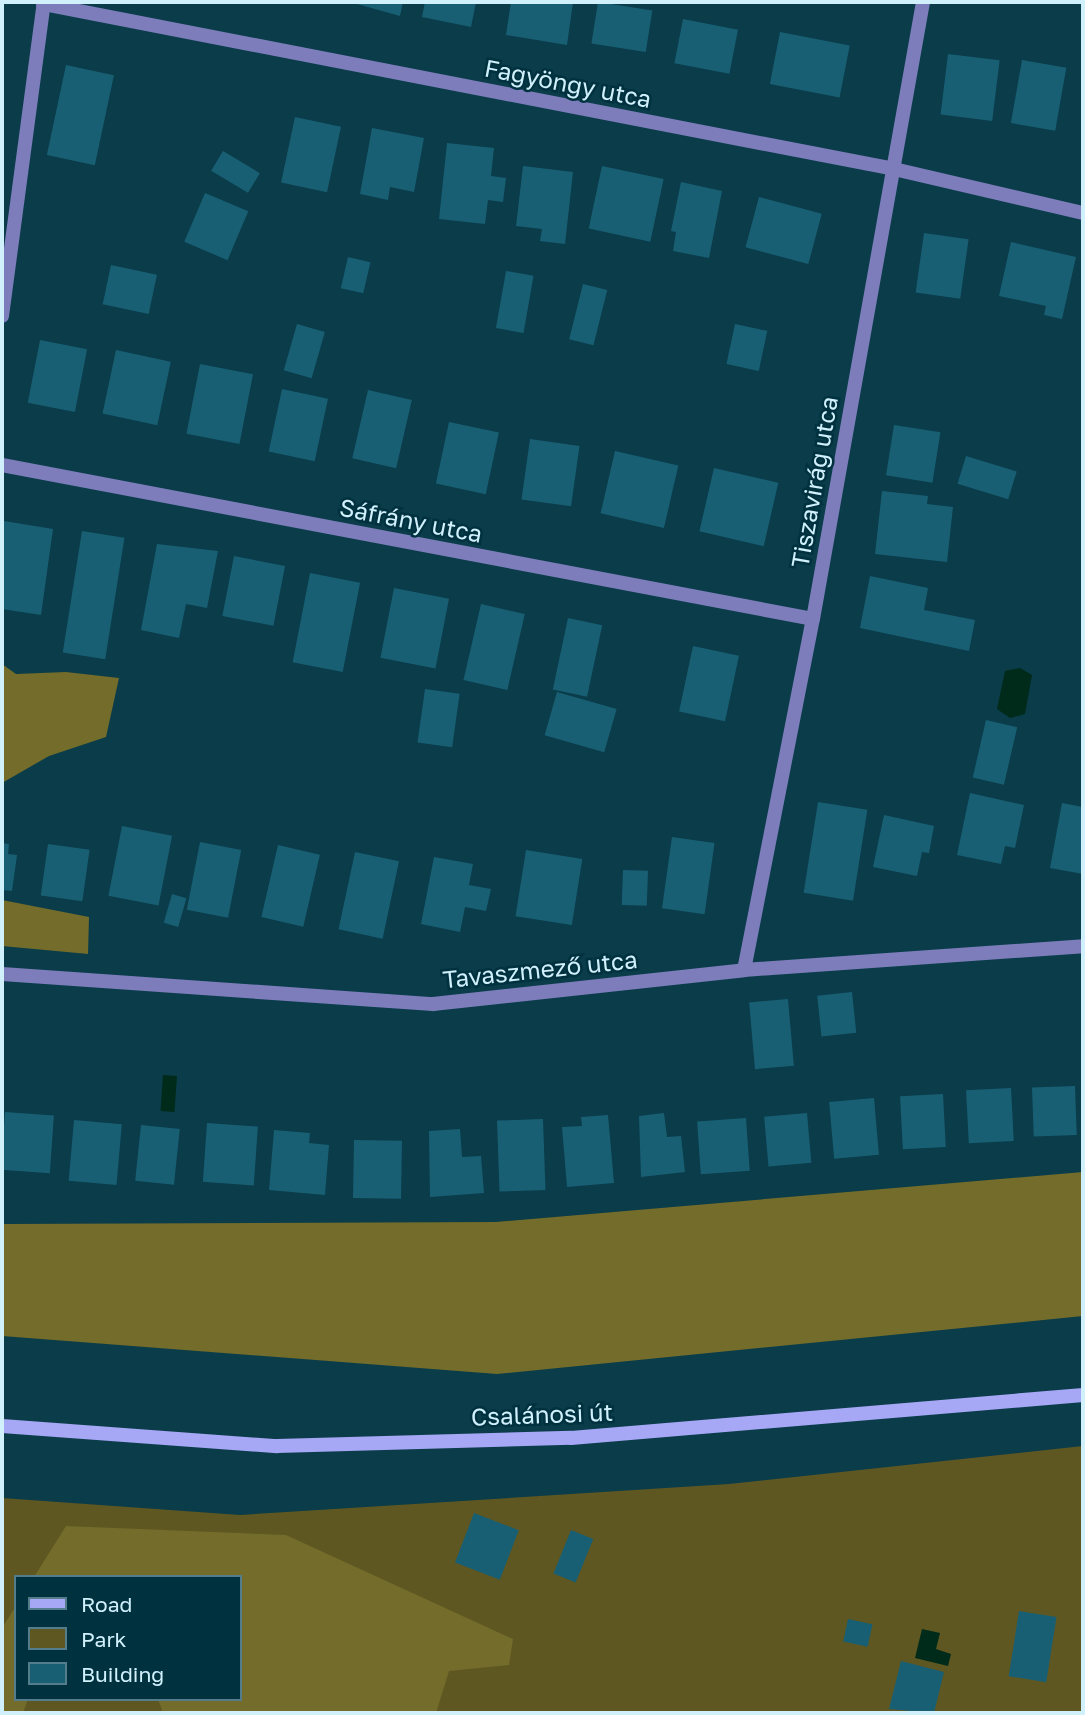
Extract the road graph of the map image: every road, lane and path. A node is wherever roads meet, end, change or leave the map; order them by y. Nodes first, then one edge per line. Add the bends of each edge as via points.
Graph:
1 (923, 2) edge
2 (44, 3) edge
3 (894, 169) junction
4 (1083, 213) edge
5 (2, 316) edge
6 (2, 466) edge
7 (813, 619) junction
8 (1083, 946) edge
9 (744, 970) junction
10 (2, 974) edge
11 (1083, 1395) edge
12 (2, 1426) edge

1 - 3 street, Tiszavirág utca
2 - 3 street, Fagyöngy utca
2 - 5 street
3 - 4 street, Fagyöngy utca
3 - 7 street, Tiszavirág utca
6 - 7 street, Sáfrány utca
7 - 9 street, Tiszavirág utca
8 - 9 street, Tavaszmező utca
9 - 10 street, Tavaszmező utca via 433,1004
11 - 12 street, Csalánosi út via 571,1438 277,1446

